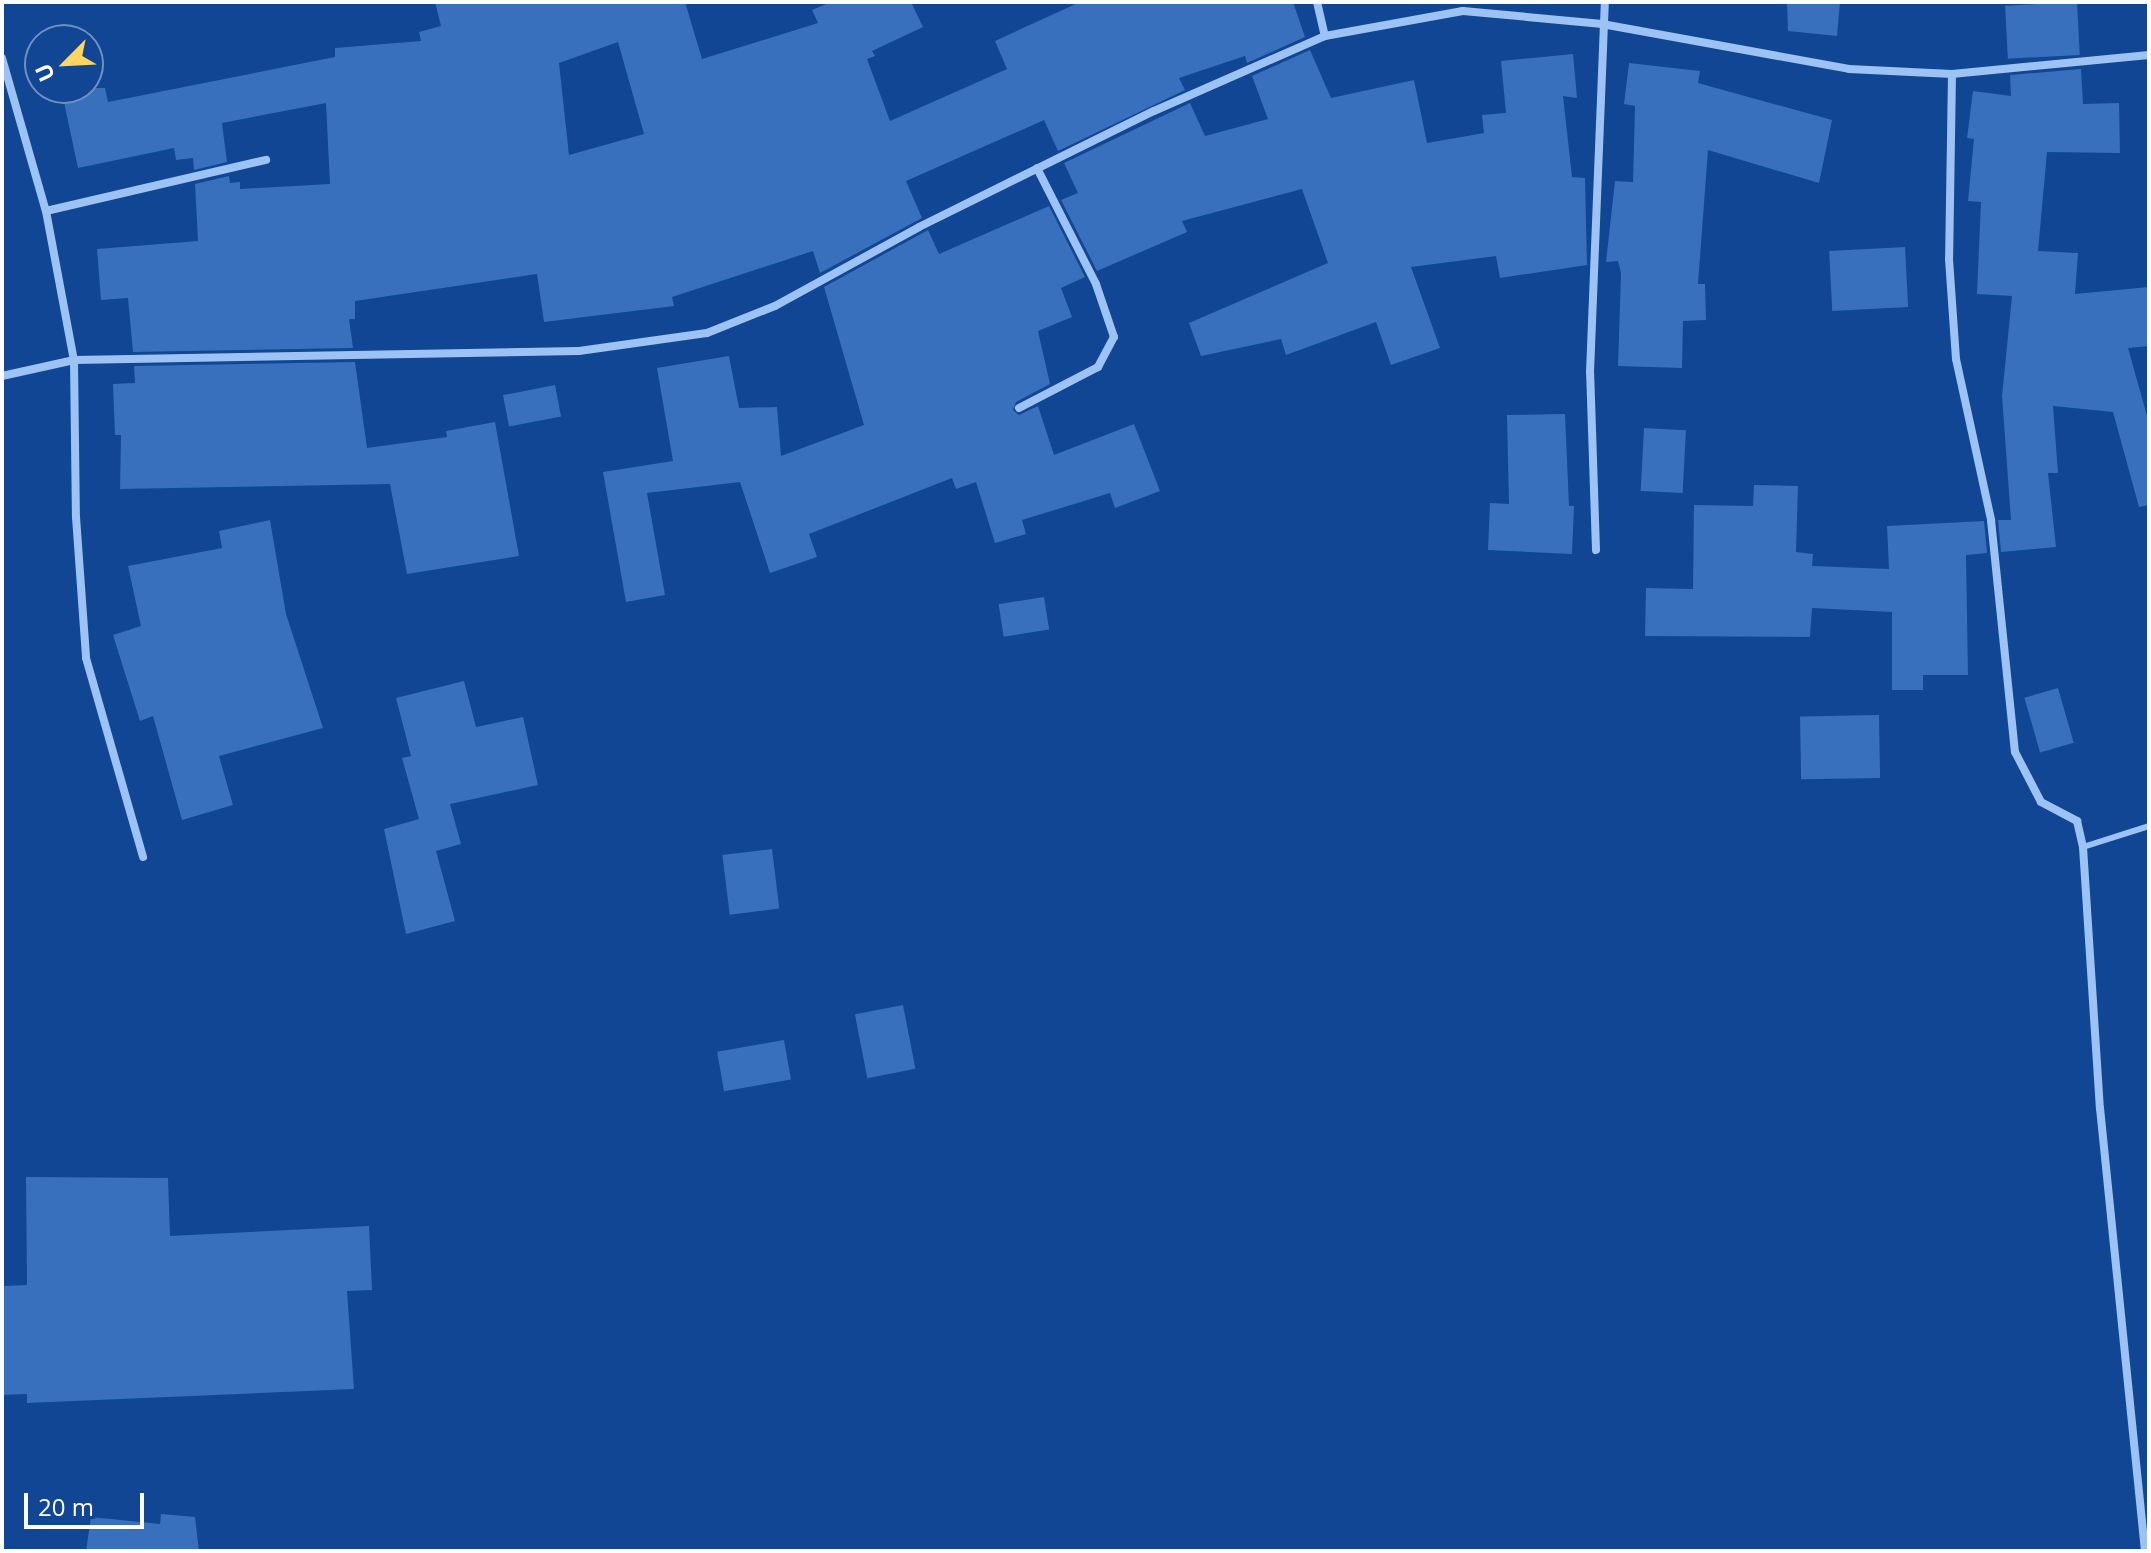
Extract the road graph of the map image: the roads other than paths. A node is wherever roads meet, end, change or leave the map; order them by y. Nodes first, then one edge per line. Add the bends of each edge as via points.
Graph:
1 (1317, 2) edge
2 (1605, 2) edge
3 (1602, 24) junction
4 (1325, 36) junction
5 (2149, 55) edge
6 (2, 58) edge
7 (1952, 74) junction
8 (266, 160) dead end
9 (1037, 168) junction
10 (46, 211) junction
11 (74, 360) junction
12 (2, 376) edge
13 (1019, 408) dead end
14 (1596, 550) dead end
15 (2149, 826) edge
16 (2083, 847) junction
17 (143, 857) dead end
18 (2145, 1551) edge

1 - 4 street
2 - 3 street
3 - 4 street via 1463,11
3 - 7 street via 1849,69
3 - 14 street via 1590,372
4 - 9 street
5 - 7 street
6 - 10 street
7 - 16 street via 1949,259 1956,359 1991,520 2015,752 2041,802 2077,821
8 - 10 street
9 - 11 street via 775,306 707,333 651,345 579,351
9 - 13 street via 1096,284 1114,337 1098,367
10 - 11 street
11 - 12 street
11 - 17 street via 76,517 86,658
15 - 16 lane
16 - 18 street via 2100,1108

